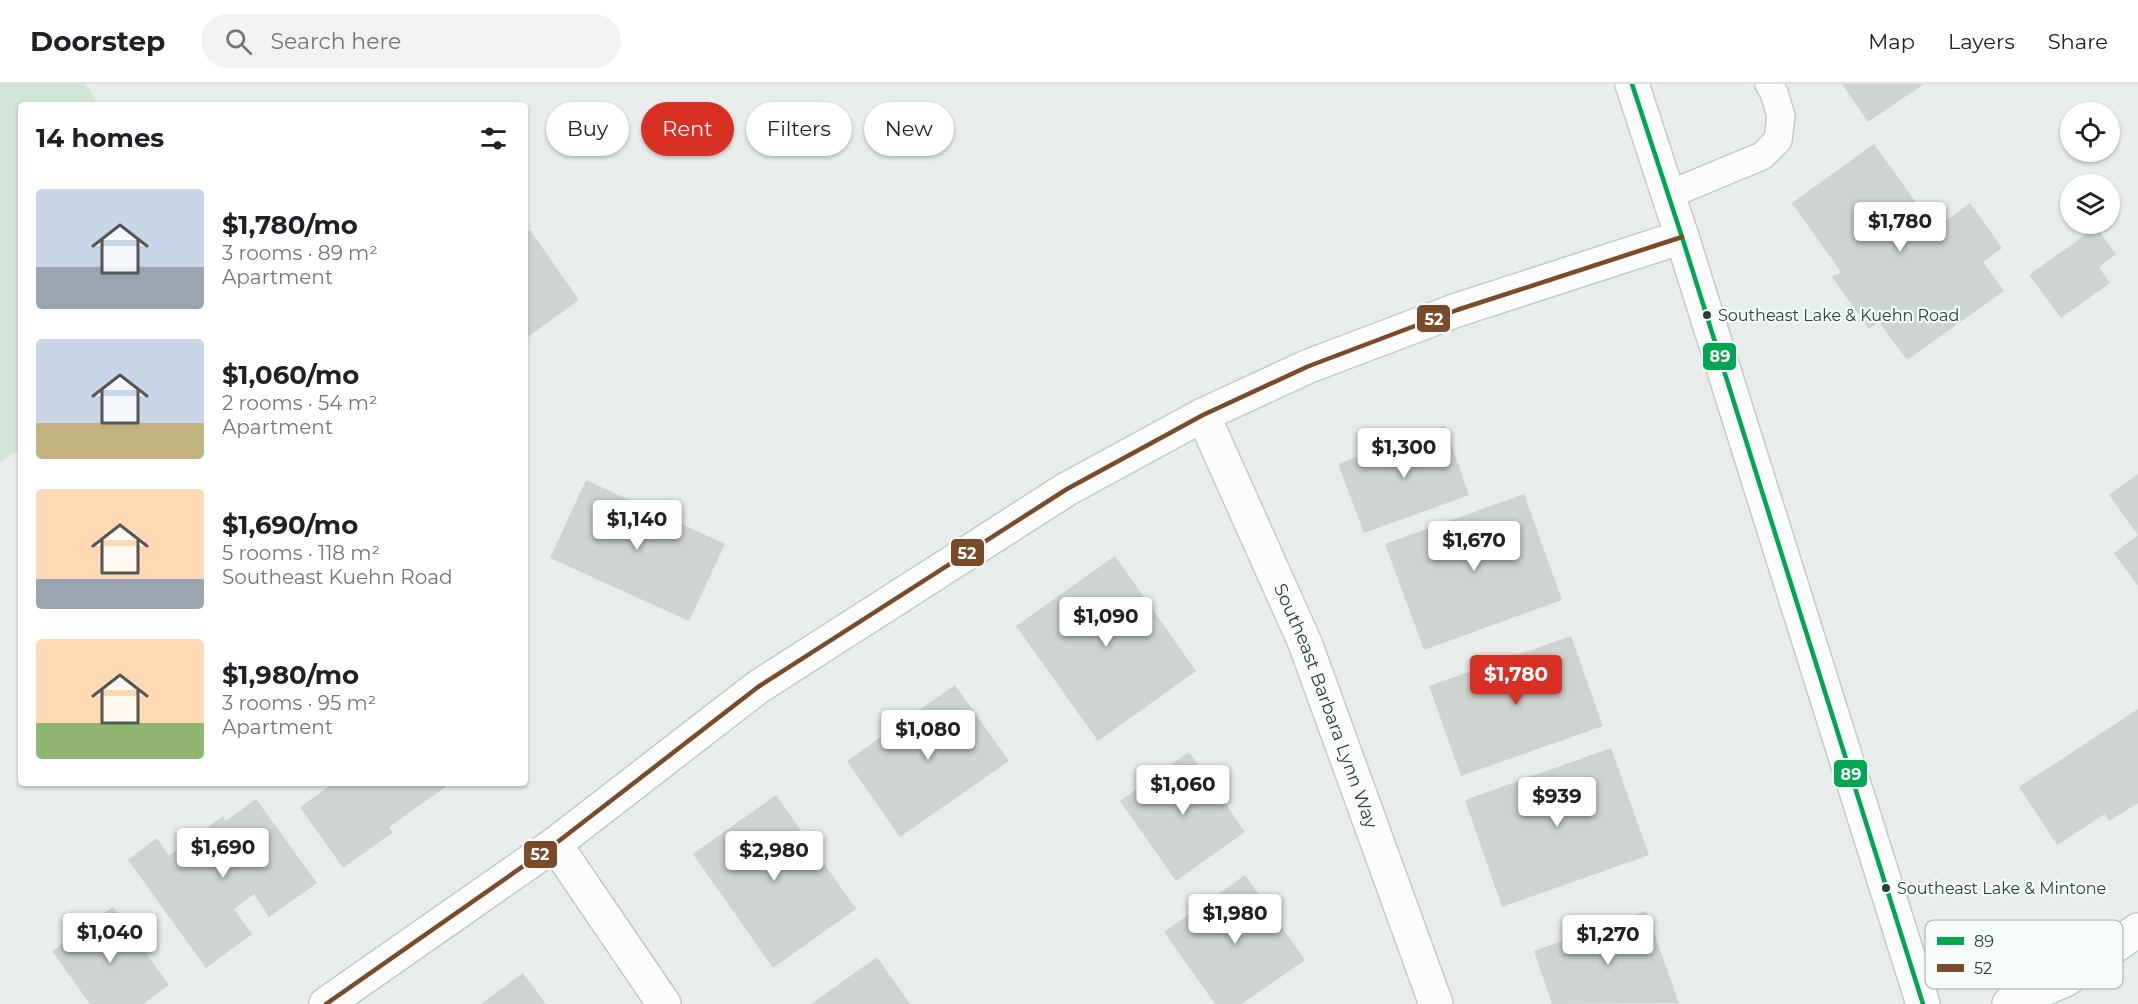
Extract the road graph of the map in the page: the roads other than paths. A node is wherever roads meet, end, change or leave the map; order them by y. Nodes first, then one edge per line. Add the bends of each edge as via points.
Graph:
1 (1769, 84) edge
2 (1636, 85) edge
3 (1668, 195) junction
4 (1682, 237) junction
5 (1203, 416) junction
6 (555, 844) junction
7 (2138, 930) edge
8 (2123, 940) edge
9 (2044, 989) edge
10 (326, 1004) edge
11 (664, 1004) edge
12 (1436, 1004) edge
13 (1923, 1004) edge
14 (2009, 1004) edge

1 - 3 lane via 1781,116 1778,140 1762,156
2 - 3 street
3 - 4 street
4 - 5 street via 1457,310 1309,366
4 - 13 street
5 - 6 street via 1067,489 758,687
5 - 12 street, Southeast Barbara Lynn Way via 1305,643
6 - 10 street
6 - 11 street
7 - 8 street
9 - 14 street

